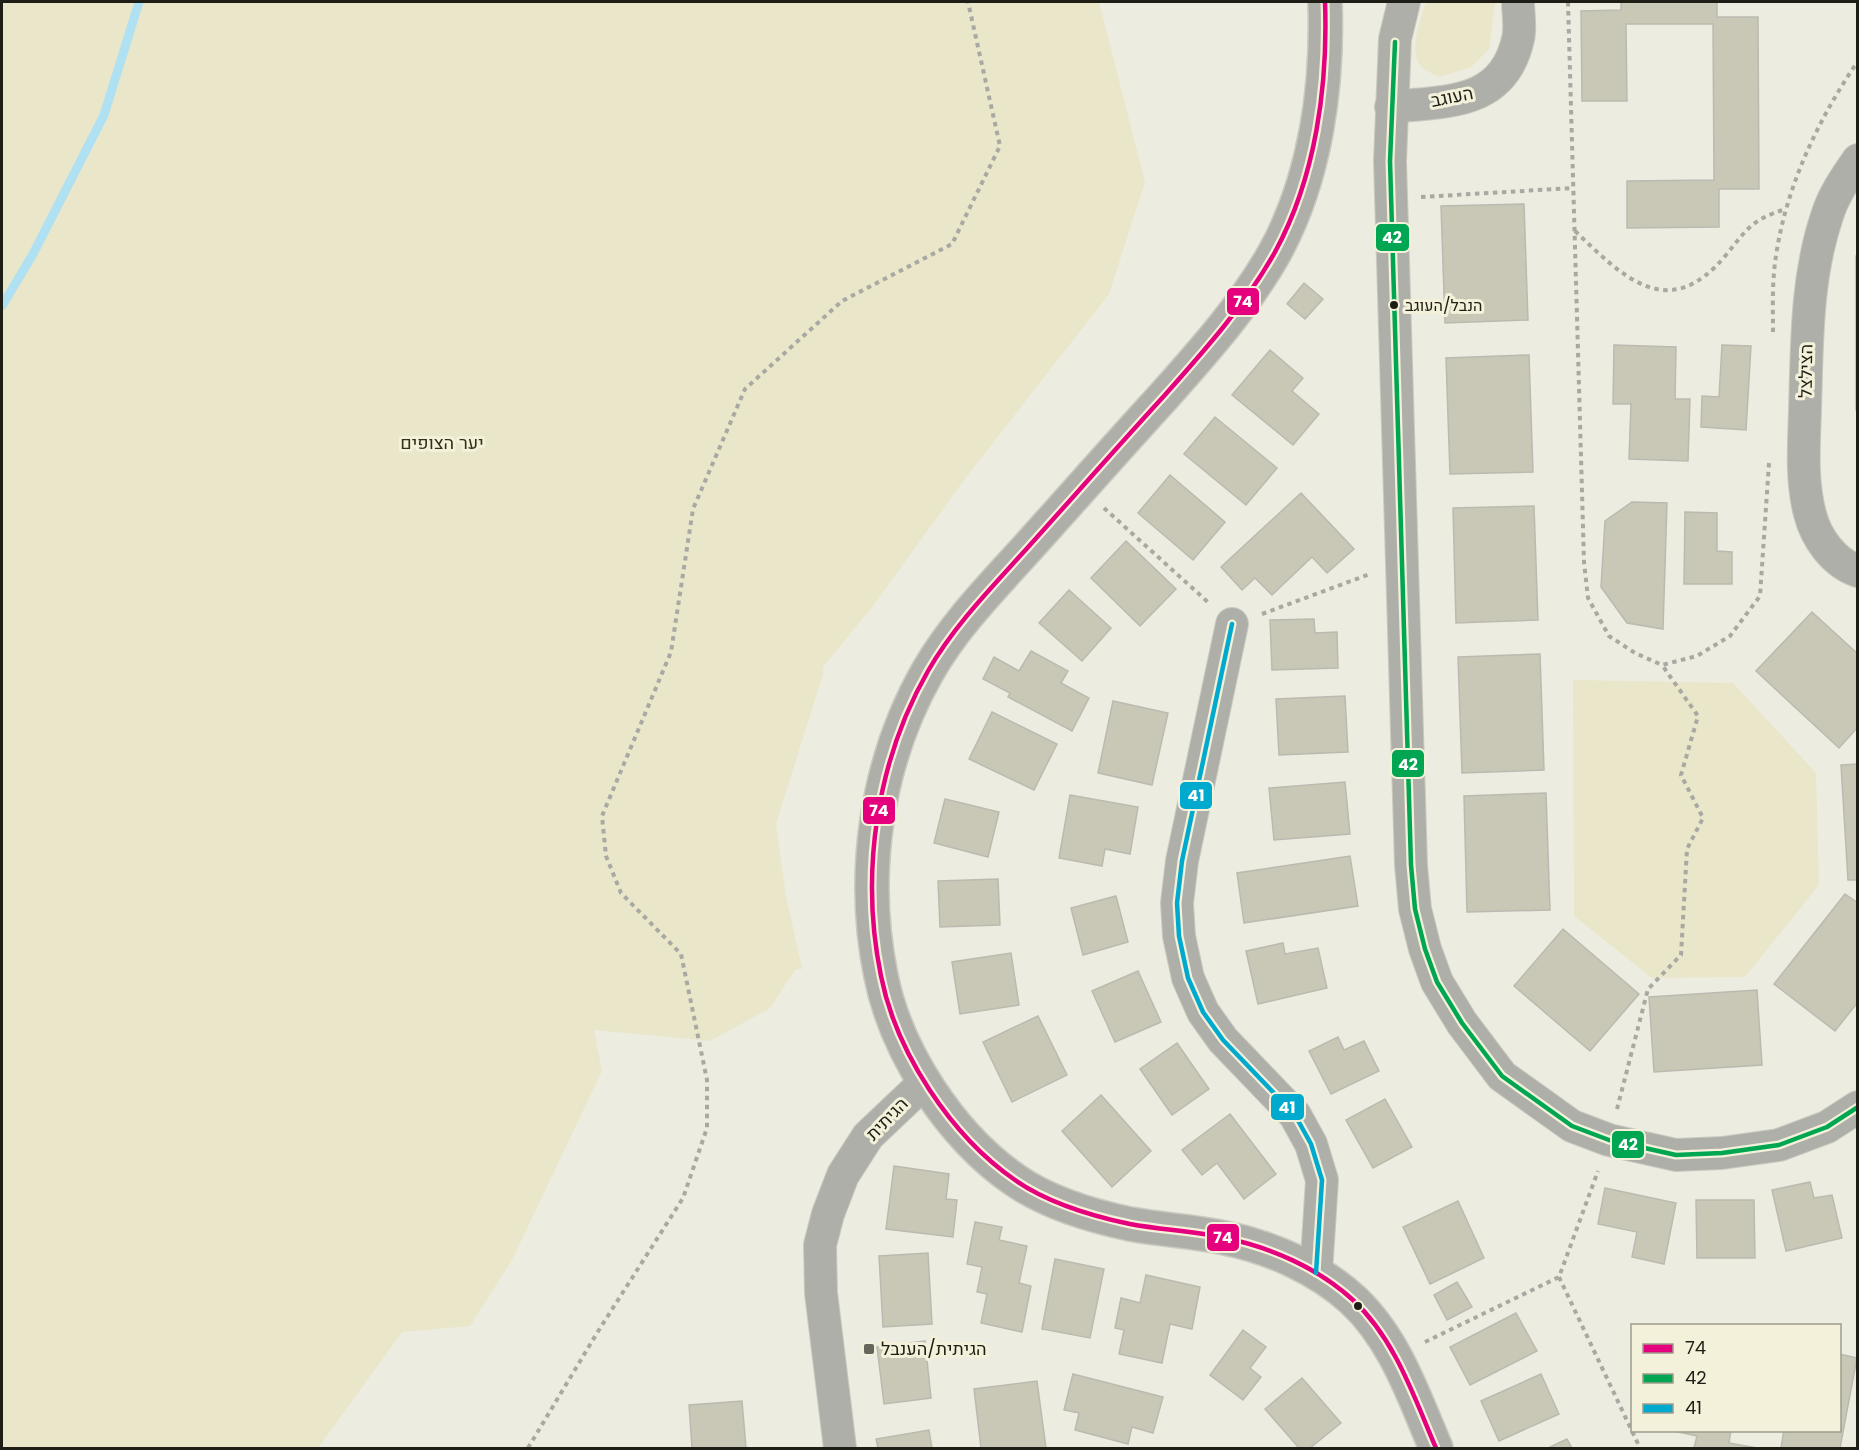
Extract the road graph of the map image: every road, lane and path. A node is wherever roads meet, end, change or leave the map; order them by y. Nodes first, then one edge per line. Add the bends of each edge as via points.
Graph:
1 (968, 2) edge
2 (1325, 2) edge
3 (1404, 2) edge
4 (1518, 2) edge
5 (1568, 2) edge
6 (1857, 61) edge
7 (1391, 107) junction
8 (1857, 160) edge
9 (1573, 188) junction
10 (1391, 199) junction
11 (1786, 209) junction
12 (1575, 230) junction
13 (1773, 336) dead end
14 (1769, 455) dead end
15 (1082, 487) junction
16 (1402, 563) junction
17 (1857, 571) edge
18 (1232, 624) junction
19 (1662, 664) junction
20 (924, 1083) junction
21 (1857, 1107) edge
22 (1609, 1140) junction
23 (1316, 1273) junction
24 (1559, 1277) junction
25 (1395, 1357) junction
26 (1631, 1430) edge
27 (1632, 1432) edge
28 (528, 1449) edge
29 (840, 1449) edge
30 (1436, 1449) edge
31 (1640, 1449) edge

1 - 28 path via 1000,146 952,244 842,301 745,389 693,509 671,652 602,816 606,856 621,893 681,954 707,1080 707,1128 683,1198
2 - 15 street, הגיתית via 1324,69 1315,135 1289,220 1275,251 1200,356
3 - 7 street via 1395,39
4 - 7 street, העוגב via 1519,37 1509,67 1488,89 1458,99
5 - 9 path
6 - 11 path via 1812,143
7 - 10 street
8 - 17 street, הצילצל via 1827,214 1816,259 1808,315 1803,482 1810,516 1827,550
9 - 10 path
9 - 12 path
10 - 16 street
11 - 12 path via 1765,216 1743,231 1725,256 1684,289 1663,291 1641,286 1612,266
11 - 13 path via 1775,264
12 - 19 path via 1588,598 1609,636
14 - 19 path via 1760,596 1730,636 1697,656
15 - 18 path
15 - 20 street, הגיתית via 983,597 936,660 910,706 884,779 872,868 874,939 892,1014
16 - 18 path
16 - 22 street via 1411,865 1415,909 1425,949 1437,982 1502,1076 1572,1126
18 - 23 street via 1182,861 1177,903 1179,936 1188,978 1203,1012 1223,1040 1295,1115 1311,1144 1322,1180
19 - 22 path via 1698,716 1681,775 1703,818 1688,849 1681,955 1648,989
20 - 23 street via 969,1139 1015,1180 1053,1199 1089,1214 1132,1224 1227,1238 1290,1258
20 - 29 street, הגיתית via 861,1146 843,1175 820,1245 821,1293
21 - 22 street via 1827,1127 1779,1145 1722,1154 1676,1155
22 - 24 path
23 - 25 street via 1353,1299
24 - 25 path
24 - 26 path
25 - 30 street
27 - 31 path

